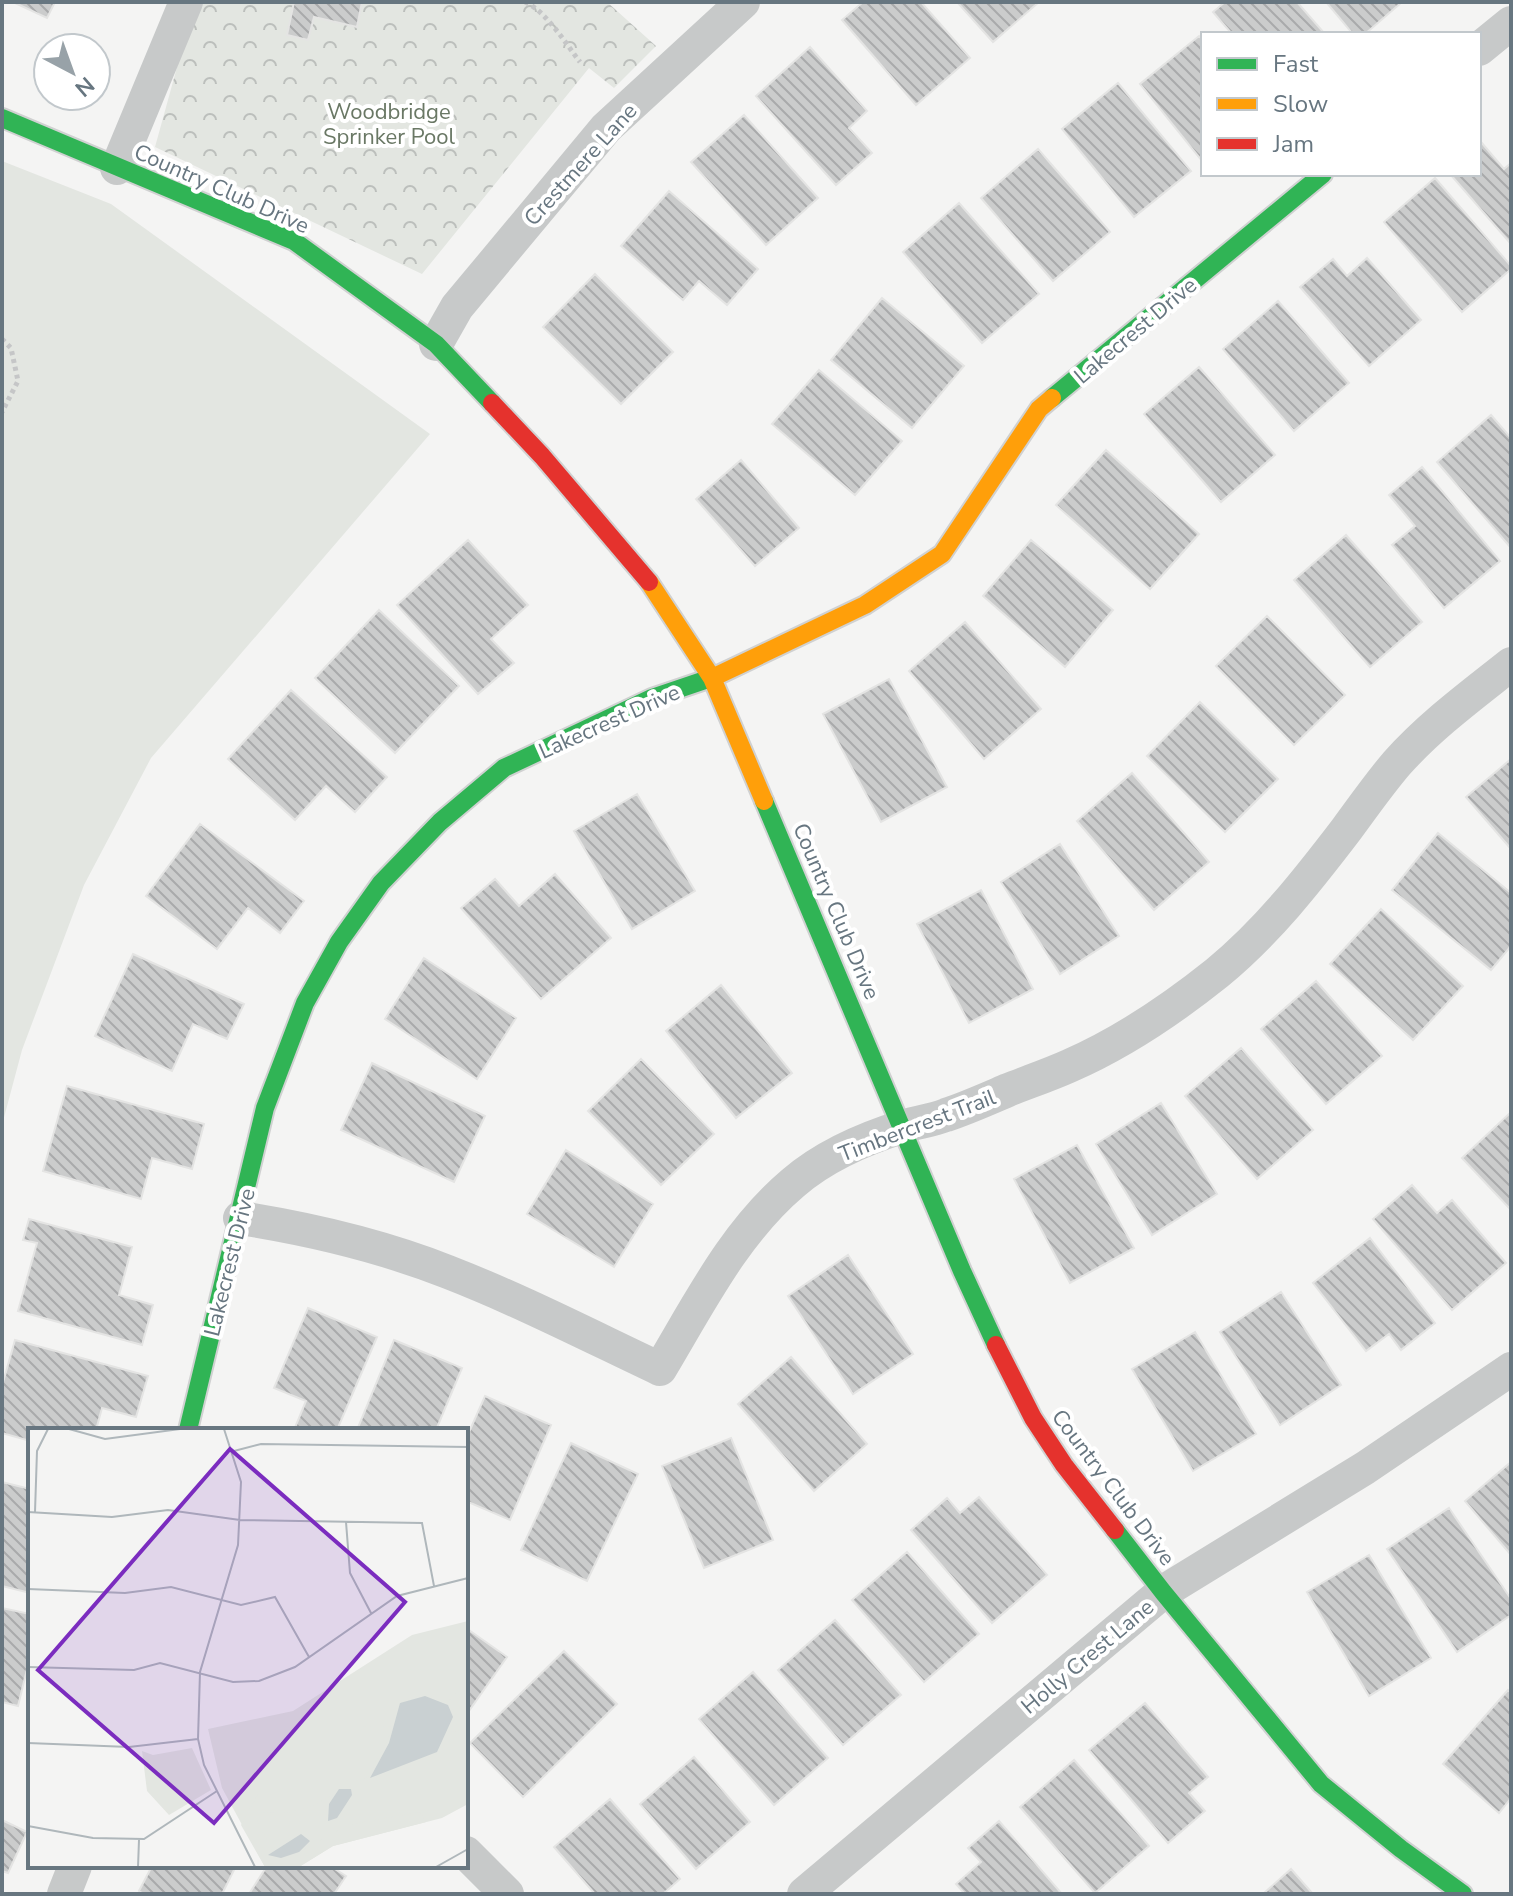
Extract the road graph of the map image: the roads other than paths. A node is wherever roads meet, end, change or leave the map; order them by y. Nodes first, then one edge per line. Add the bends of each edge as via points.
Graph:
1 (186, 2) edge
2 (743, 2) edge
3 (1511, 23) edge
4 (1481, 47) edge
5 (2, 118) edge
6 (117, 168) junction
7 (1321, 176) edge
8 (436, 344) junction
9 (1511, 664) edge
10 (712, 678) junction
11 (902, 1127) junction
12 (240, 1218) junction
13 (1511, 1369) edge
14 (188, 1428) edge
15 (1163, 1592) junction
16 (468, 1855) edge
17 (74, 1868) edge
18 (64, 1894) edge
19 (507, 1894) edge
20 (804, 1894) edge
21 (1463, 1894) edge

1 - 6 street
2 - 8 street, Crestmere Lane via 606,128 457,307
3 - 4 street
5 - 6 street, Country Club Drive
6 - 8 street, Country Club Drive via 294,241
7 - 10 street, Lakecrest Drive via 1039,409 942,554 865,605
8 - 10 street, Country Club Drive via 646,577
9 - 11 street, Timbercrest Trail via 1415,743 1274,918 1216,974 1149,1022 1070,1066
10 - 11 street, Country Club Drive
10 - 12 street, Lakecrest Drive via 652,698 504,768 440,822 381,883 305,1003 265,1108
11 - 12 street, Timbercrest Trail via 818,1164 770,1205 721,1265 660,1369 422,1262
11 - 15 street, Country Club Drive via 962,1271 1033,1418
12 - 14 street, Lakecrest Drive
13 - 15 street, Holly Crest Lane via 1365,1468
15 - 20 street, Holly Crest Lane
15 - 21 street, Country Club Drive via 1321,1784
16 - 19 street
17 - 18 street

